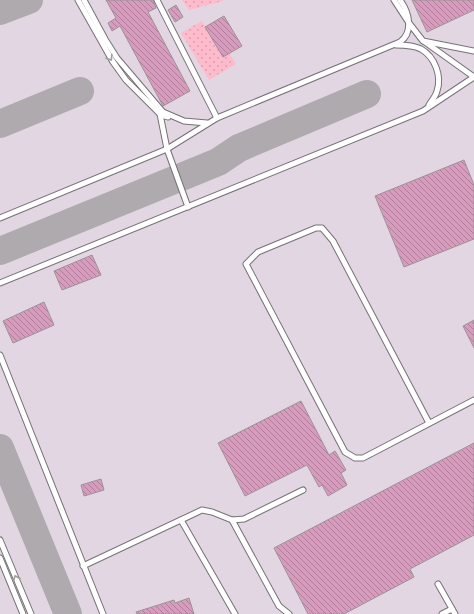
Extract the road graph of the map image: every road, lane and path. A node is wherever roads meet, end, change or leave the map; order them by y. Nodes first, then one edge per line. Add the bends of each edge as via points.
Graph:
1 (78, 0) edge
2 (84, 0) edge
3 (158, 0) edge
4 (394, 0) edge
5 (400, 0) edge
6 (409, 24) junction
7 (423, 41) junction
8 (393, 45) junction
9 (474, 51) edge
10 (434, 63) junction
11 (474, 77) edge
12 (154, 103) junction
13 (423, 111) junction
14 (160, 115) junction
15 (217, 118) junction
16 (184, 121) junction
17 (207, 123) junction
18 (167, 149) junction
19 (188, 207) junction
20 (0, 218) edge
21 (0, 283) edge
22 (0, 356) edge
23 (474, 400) edge
24 (430, 423) junction
25 (303, 490) dead end
26 (181, 520) junction
27 (232, 520) junction
28 (0, 540) edge
29 (0, 558) edge
30 (83, 566) junction
31 (438, 584) dead end
32 (453, 611) edge
33 (23, 614) edge
34 (31, 614) edge
35 (103, 614) edge
36 (235, 614) edge
37 (289, 614) edge
38 (442, 614) edge

1 -> 14 lane via 112,62
2 - 12 lane via 117,58
3 - 15 lane
4 - 6 lane
5 - 6 lane
6 - 7 lane
6 - 8 lane via 402,41
7 - 9 lane
7 - 10 lane
7 - 11 lane
8 - 10 lane via 418,48
8 - 15 lane
10 - 13 lane via 439,77 437,92
11 - 13 lane
12 - 14 lane
12 - 16 lane via 163,112
13 - 19 lane
14 - 16 lane
14 - 18 lane
15 - 17 lane
16 - 17 lane
17 - 18 lane
18 - 19 lane
18 - 20 lane
19 - 21 lane
22 - 30 lane
23 - 24 lane
24 - 24 lane via 363,458 355,458 345,452 246,264 250,258 258,252 316,228 322,228 333,241
25 - 27 lane via 244,520
26 - 27 lane via 202,510
26 - 30 lane
26 - 36 lane
27 - 37 lane via 279,606
34 -> 28 lane
29 - 33 lane
30 - 35 lane
31 - 32 lane
32 - 38 lane

